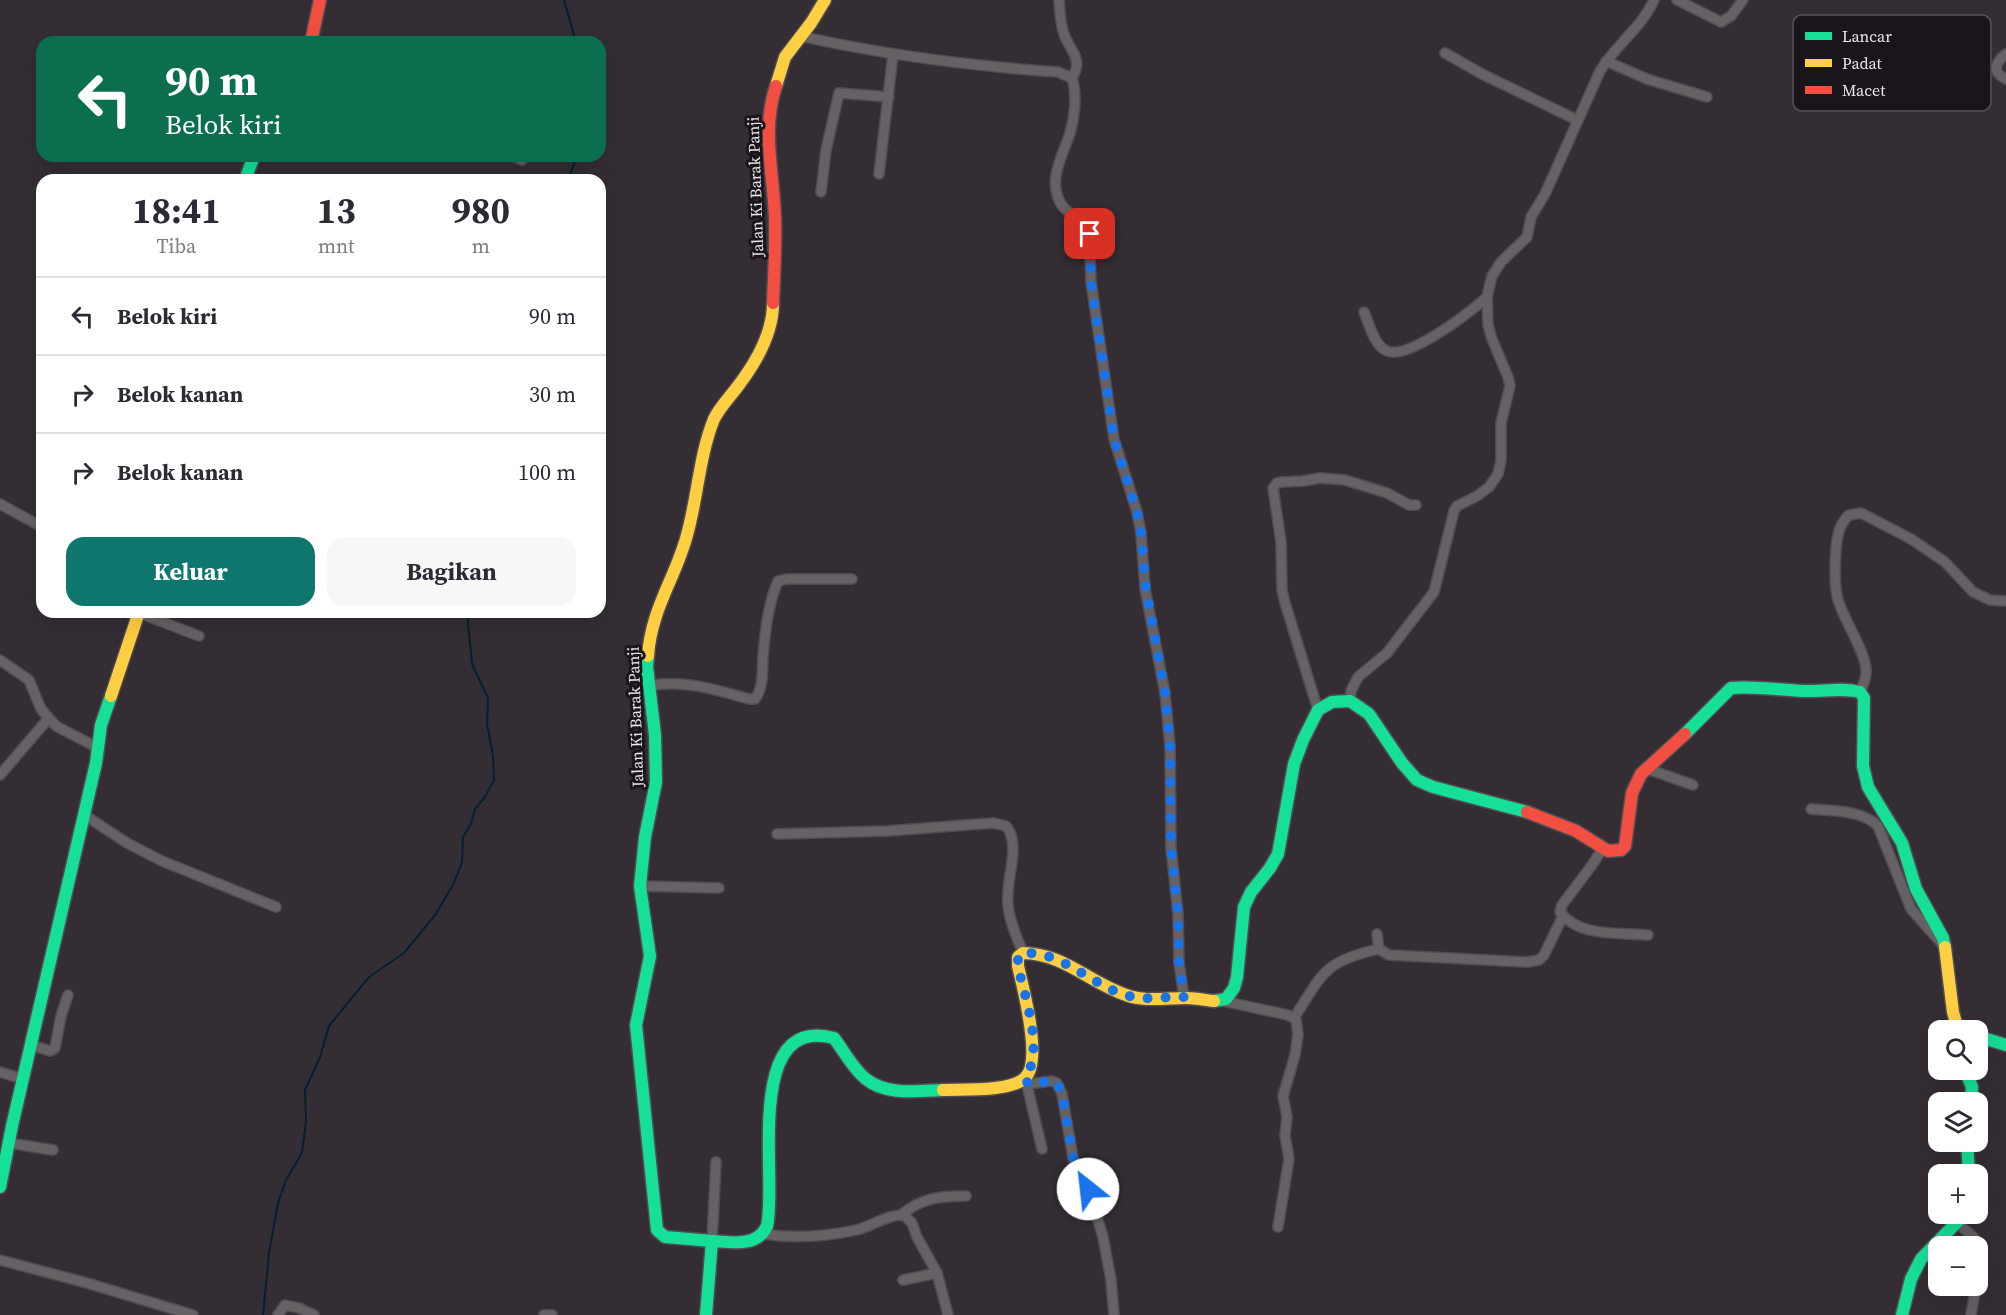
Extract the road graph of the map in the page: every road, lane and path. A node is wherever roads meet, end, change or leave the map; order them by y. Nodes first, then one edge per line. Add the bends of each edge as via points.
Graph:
1 (320, 0) edge
2 (825, 0) edge
3 (1059, 0) edge
4 (1654, 0) edge
5 (1677, 0) edge
6 (1743, 0) edge
7 (311, 36) edge
8 (800, 36) junction
9 (1444, 53) dead end
10 (893, 54) junction
11 (2006, 54) edge
12 (1606, 61) junction
13 (1072, 78) junction
14 (2006, 79) edge
15 (889, 97) junction
16 (1707, 97) dead end
17 (1576, 120) junction
18 (879, 174) dead end
19 (821, 192) dead end
20 (1487, 297) junction
21 (1364, 312) dead end
22 (0, 504) edge
23 (1416, 505) dead end
24 (36, 524) edge
25 (852, 579) dead end
26 (2006, 601) edge
27 (137, 618) edge
28 (154, 618) edge
29 (199, 636) dead end
30 (0, 660) edge
31 (649, 686) junction
32 (1860, 692) junction
33 (1350, 701) junction
34 (1318, 710) junction
35 (48, 719) junction
36 (98, 748) junction
37 (1645, 768) junction
38 (0, 775) edge
39 (1693, 785) dead end
40 (1811, 809) dead end
41 (83, 814) junction
42 (777, 834) dead end
43 (1603, 848) junction
44 (640, 886) junction
45 (718, 888) dead end
46 (276, 907) dead end
47 (1563, 916) junction
48 (1377, 934) dead end
49 (1648, 935) dead end
50 (1946, 947) junction
51 (1379, 949) junction
52 (1023, 953) junction
53 (68, 995) dead end
54 (1184, 997) junction
55 (1223, 1001) junction
56 (1294, 1018) junction
57 (1955, 1020) edge
58 (1988, 1039) edge
59 (31, 1045) junction
60 (2006, 1045) edge
61 (0, 1072) edge
62 (23, 1079) junction
63 (1026, 1081) junction
64 (9, 1143) junction
65 (1042, 1149) dead end
66 (53, 1150) dead end
67 (716, 1162) dead end
68 (0, 1187) edge
69 (966, 1196) dead end
70 (900, 1215) junction
71 (1955, 1224) edge
72 (1278, 1227) dead end
73 (763, 1234) junction
74 (712, 1241) junction
75 (0, 1260) edge
76 (937, 1273) junction
77 (903, 1280) dead end
78 (1975, 1296) edge
79 (193, 1315) edge
80 (278, 1315) edge
81 (314, 1315) edge
82 (544, 1315) edge
83 (552, 1315) edge
84 (706, 1315) edge
85 (948, 1315) edge
86 (1114, 1315) edge
87 (1902, 1315) edge
88 (1971, 1315) edge

1 - 7 street
2 - 8 street, Jalan Ki Barak Panji
3 - 13 street via 1064,34 1077,60
4 - 12 street
5 - 6 street via 1721,22
8 - 10 street
8 - 31 street, Jalan Ki Barak Panji via 780,68 768,120 775,219 773,320 752,366 719,409 705,444 687,536 649,639
9 - 17 street
10 - 13 street via 1058,72
10 - 15 street
11 - 14 street via 1995,69
12 - 16 street via 1647,79
12 - 17 street
13 - 54 street via 1074,114 1056,169 1056,190 1061,203 1089,228 1091,282 1114,439 1141,533 1170,746 1171,848
15 - 18 street
15 - 19 street via 839,93
17 - 20 street via 1545,194 1531,217 1527,237 1495,271
20 - 21 street via 1434,337 1395,353 1380,346
20 - 33 street via 1488,325 1510,386 1501,423 1497,474 1483,493 1457,506 1434,592 1387,653 1358,677
22 - 24 street
23 - 34 street via 1335,478 1282,482 1273,488 1281,542 1282,590
25 - 31 street via 778,581 755,699 682,683
26 - 32 street via 1990,600 1973,592 1938,556 1911,539 1861,513 1849,515 1839,533 1836,590 1864,658 1865,682
27 - 36 street via 101,725
28 - 29 street
30 - 35 street via 29,680
31 - 44 street, Jalan Ki Barak Panji via 656,782
32 - 37 street via 1731,688 1673,747
32 - 50 street via 1864,698 1863,766 1868,787 1902,843 1916,889
33 - 34 street via 1332,702
33 - 43 street via 1369,714 1417,780 1513,807 1576,831
34 - 55 street via 1294,764 1278,854 1244,906 1238,970 1233,989
35 - 36 street
35 - 38 street
36 - 41 street
37 - 39 street
37 - 43 street via 1632,794 1624,846 1613,852
40 - 50 street via 1845,812 1870,819 1878,826 1911,909
41 - 46 street via 162,861
41 - 59 street
42 - 52 street via 993,823 1006,826 1014,848 1008,904
43 - 47 street via 1562,905
44 - 45 street
44 - 74 street, Jalan Ki Barak Panji via 650,956 636,1025 657,1230 665,1237
47 - 49 street via 1572,924 1595,932
47 - 51 street via 1544,954 1534,961 1389,955
48 - 51 street
50 - 57 street
51 - 56 street via 1336,963 1314,984
52 - 54 street via 1039,953 1078,969 1126,996
52 - 63 street via 1018,957 1018,966 1032,1038
53 - 59 street via 55,1048 50,1051
54 - 55 street
55 - 56 street
56 - 72 street via 1298,1035 1283,1096 1289,1159
58 - 60 street
59 - 62 street
61 - 62 street
62 - 64 street
63 - 65 street
63 - 73 street via 1002,1087 888,1090 864,1078 834,1038 799,1040 782,1056 774,1075 768,1223
63 - 86 street via 1052,1081 1062,1094 1076,1174 1090,1194 1103,1237
64 - 66 street
64 - 68 street
67 - 74 street
69 - 70 street via 924,1200
70 - 73 street via 858,1230 830,1234 790,1238
70 - 76 street via 912,1223
71 - 87 street via 1915,1270
73 - 74 street, Jalan Ki Barak Panji via 750,1241
74 - 84 street
75 - 79 street
76 - 77 street
76 - 85 street
78 - 88 street
80 - 81 street via 285,1305
82 - 83 street

